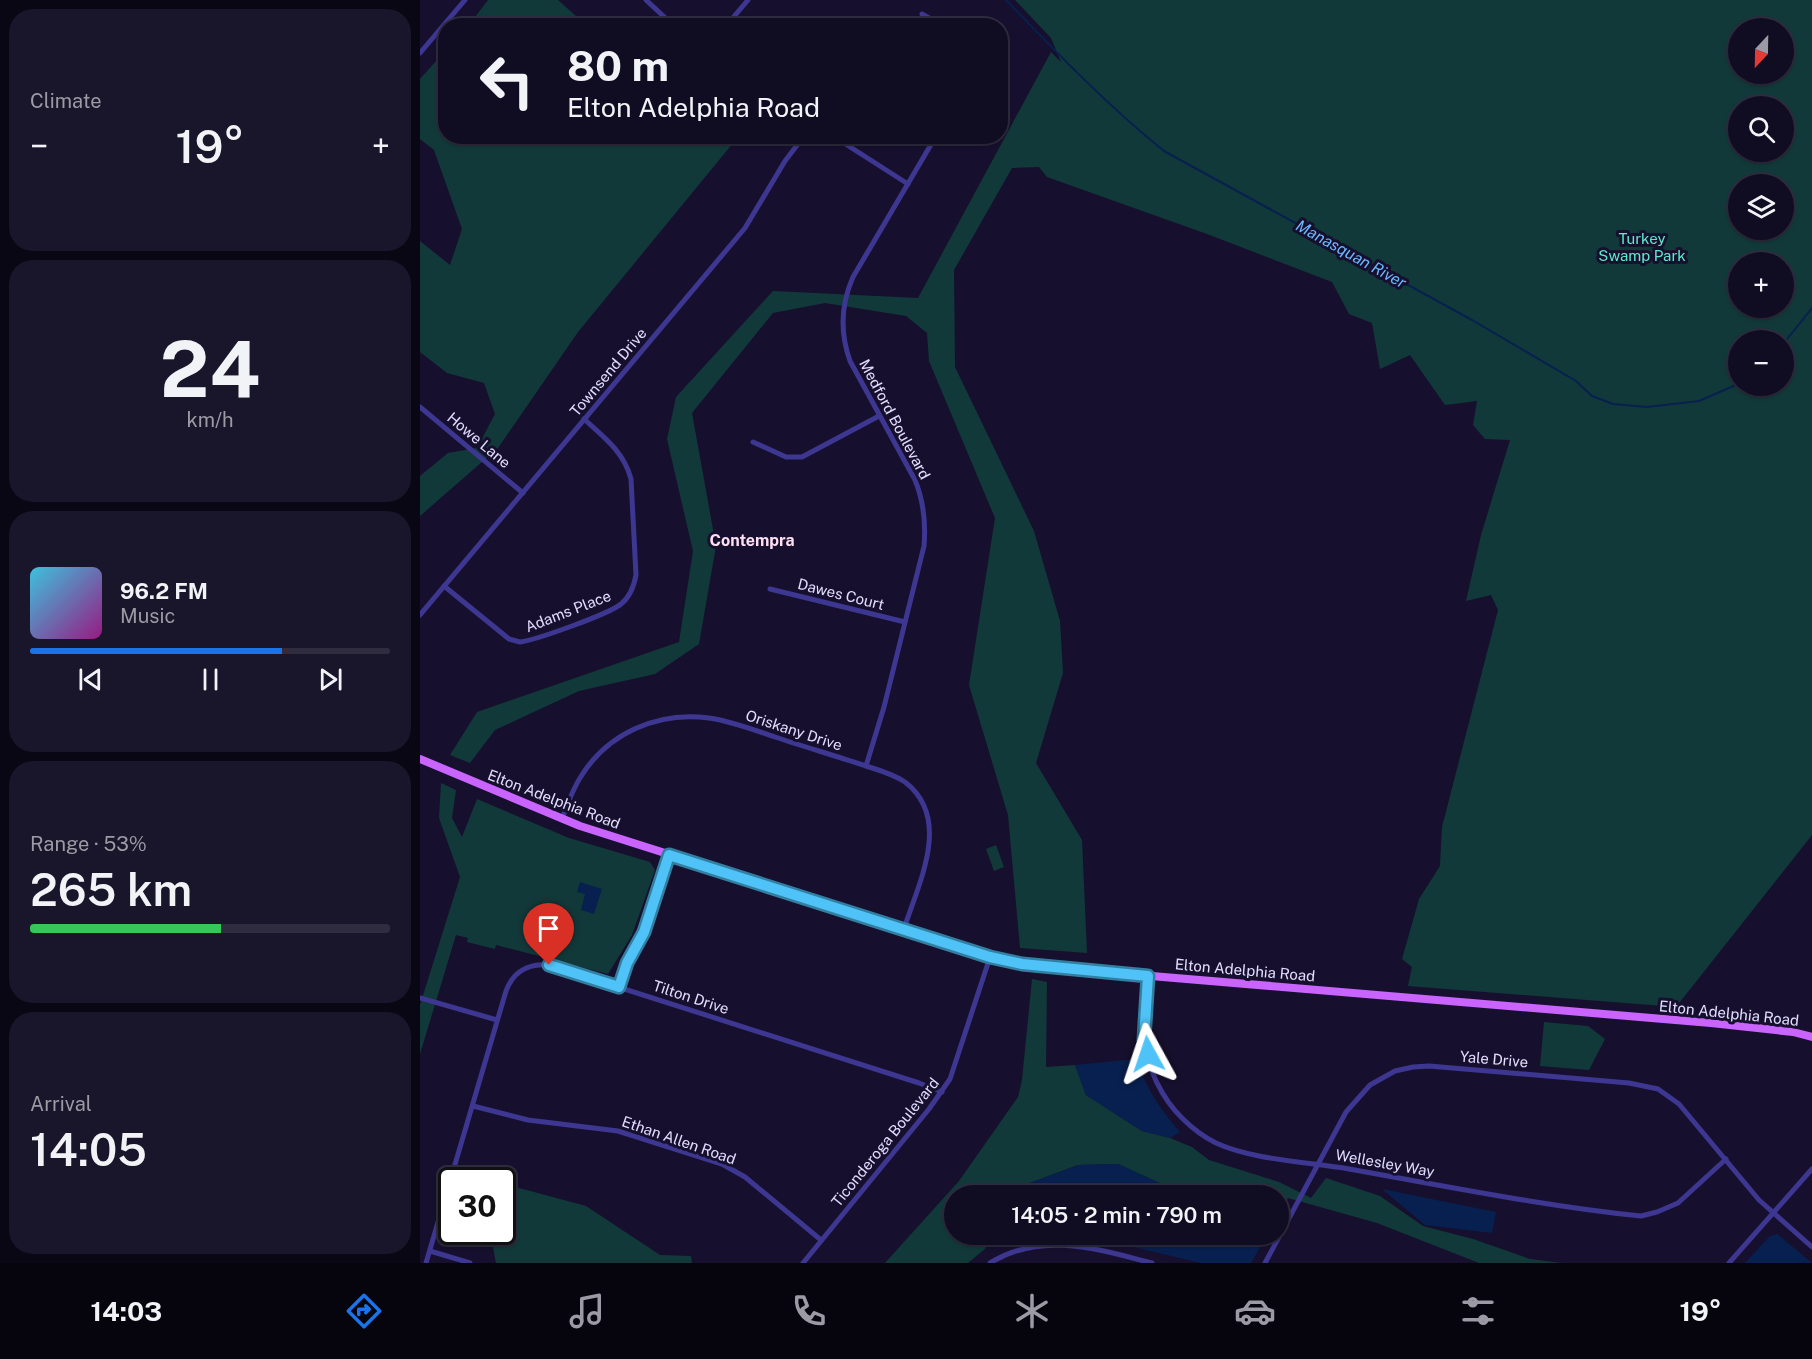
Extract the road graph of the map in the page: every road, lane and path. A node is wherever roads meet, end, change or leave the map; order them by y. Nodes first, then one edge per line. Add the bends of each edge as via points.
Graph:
1 (465, 0) edge
2 (646, 0) edge
3 (748, 0) edge
4 (922, 14) dead end
5 (450, 18) edge
6 (665, 18) edge
7 (733, 18) edge
8 (929, 18) edge
9 (438, 32) edge
10 (420, 53) edge
11 (798, 144) edge
12 (846, 144) edge
13 (931, 144) edge
14 (908, 184) junction
15 (420, 406) edge
16 (879, 416) junction
17 (584, 419) junction
18 (753, 442) dead end
19 (523, 493) junction
20 (444, 586) junction
21 (770, 589) dead end
22 (420, 615) edge
23 (905, 622) junction
24 (420, 759) edge
25 (866, 766) junction
26 (562, 819) junction
27 (669, 855) junction
28 (904, 929) junction
29 (990, 957) junction
30 (1148, 976) junction
31 (619, 987) junction
32 (420, 998) edge
33 (497, 1020) junction
34 (1812, 1037) edge
35 (942, 1092) junction
36 (473, 1106) junction
37 (1726, 1159) junction
38 (1318, 1164) junction
39 (1812, 1169) edge
40 (1772, 1212) junction
41 (821, 1240) junction
42 (1812, 1247) edge
43 (430, 1251) junction
44 (426, 1263) edge
45 (470, 1263) edge
46 (803, 1263) edge
47 (990, 1263) edge
48 (1152, 1263) edge
49 (1265, 1263) edge
50 (1729, 1263) edge

1 - 5 street
2 - 6 street
3 - 7 street
4 - 8 street
9 - 10 street
11 - 17 street, Townsend Drive via 745,228
12 - 14 street
13 - 14 street, Medford Boulevard
14 - 16 street, Medford Boulevard via 853,276 845,299 846,351
15 - 19 street, Howe Lane
16 - 18 street via 802,457 786,457
16 - 23 street, Medford Boulevard via 915,480 925,513 924,546
17 - 19 street, Townsend Drive
17 - 20 street, Adams Place via 620,454 631,479 636,575 624,601 606,613 520,642 509,639
19 - 20 street, Townsend Drive
20 - 22 street, Townsend Drive
21 - 23 street, Dawes Court
23 - 25 street, Medford Boulevard
24 - 26 main road, Elton Adelphia Road
25 - 26 street, Oriskany Drive via 712,718 662,719 632,730 606,747 579,779
25 - 28 street, Oriskany Drive via 905,782 922,802 928,817 928,851
26 - 27 main road, Elton Adelphia Road
27 - 28 main road, Elton Adelphia Road
27 - 31 street via 644,932
28 - 29 main road, Elton Adelphia Road
29 - 30 main road, Elton Adelphia Road via 1028,965
29 - 35 street, Ticonderoga Boulevard via 958,1058
30 - 34 main road, Elton Adelphia Road via 1699,1022
30 - 38 street, Wellesley Way via 1144,1039 1151,1069 1162,1093 1182,1118 1217,1143 1252,1155
31 - 33 street, Tilton Drive via 549,965 533,965 510,981
31 - 35 street, Tilton Drive
32 - 33 street
33 - 36 street, Tilton Drive
35 - 41 street, Ticonderoga Boulevard
36 - 41 street, Ethan Allen Road via 528,1120 618,1131 722,1164
36 - 43 street, Tilton Drive
37 - 38 street, Wellesley Way via 1678,1203 1641,1216 1509,1198
37 - 38 street, Yale Drive via 1679,1104 1658,1089 1629,1083 1429,1066 1395,1071 1370,1085 1346,1112
37 - 40 street, Yale Drive
38 - 49 street, Yale Drive
39 - 40 street
40 - 42 street, Yale Drive
40 - 50 street
41 - 46 street, Ticonderoga Boulevard
43 - 44 street, Tilton Drive
43 - 45 street
47 - 48 street via 1023,1248 1051,1244 1084,1246

